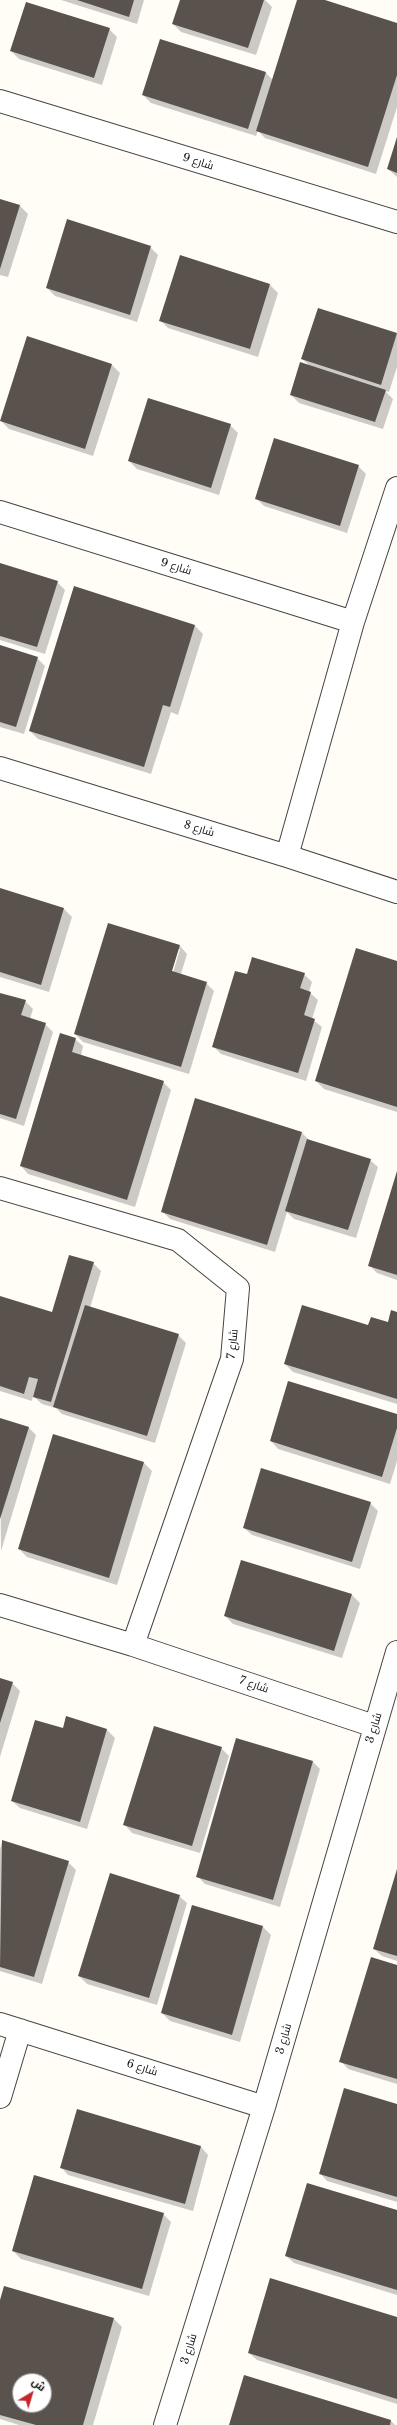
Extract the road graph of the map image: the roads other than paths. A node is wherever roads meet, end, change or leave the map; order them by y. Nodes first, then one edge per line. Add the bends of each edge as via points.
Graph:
1 (0, 101) edge
2 (397, 222) edge
3 (397, 488) edge
4 (0, 512) edge
5 (353, 622) junction
6 (0, 768) edge
7 (287, 856) junction
8 (397, 892) edge
9 (0, 1188) edge
10 (0, 1605) edge
11 (133, 1645) junction
12 (397, 1652) edge
13 (374, 1726) junction
14 (10, 2027) edge
15 (0, 2098) edge
16 (264, 2107) junction
17 (165, 2425) edge

1 - 2 street, شارع 9
3 - 5 street
4 - 5 street, شارع 9
5 - 7 street
6 - 7 street, شارع 8
7 - 8 street, شارع 8
9 - 11 street, شارع 7 via 178,1240 238,1288 232,1359
10 - 11 street, شارع 7
11 - 13 street, شارع 7
12 - 13 street, شارع 3
13 - 16 street, شارع 3
14 - 15 street, شارع 6
14 - 16 street, شارع 6
16 - 17 street, شارع 3

